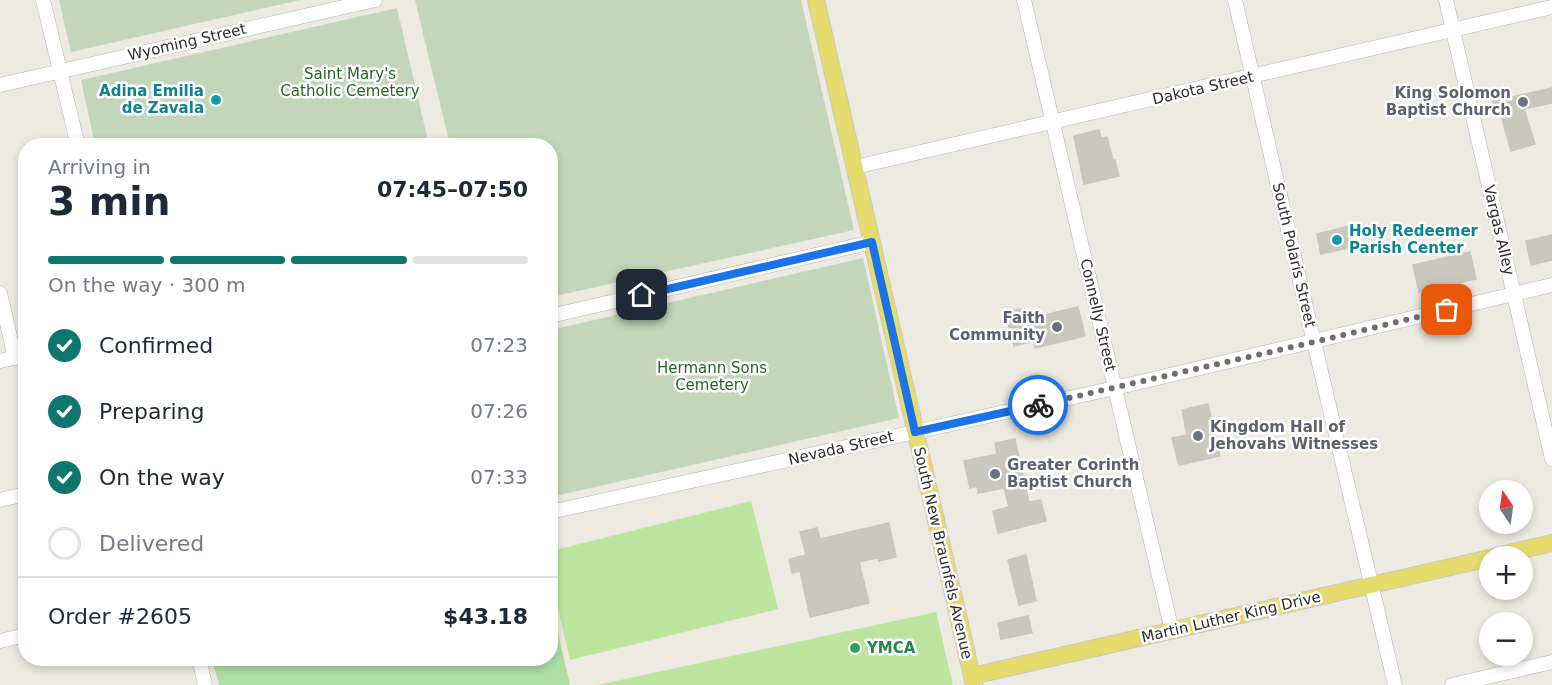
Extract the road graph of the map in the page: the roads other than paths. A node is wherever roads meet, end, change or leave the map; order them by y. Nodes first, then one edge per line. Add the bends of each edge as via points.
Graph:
1 (43, 0) edge
2 (375, 0) edge
3 (816, 0) edge
4 (1024, 0) edge
5 (1235, 0) edge
6 (1446, 0) edge
7 (1551, 0) edge
8 (1552, 7) edge
9 (1453, 29) junction
10 (59, 71) junction
11 (1253, 76) junction
12 (0, 85) edge
13 (1052, 122) junction
14 (76, 138) edge
15 (855, 167) junction
16 (872, 242) junction
17 (1552, 285) edge
18 (0, 293) edge
19 (1514, 294) junction
20 (558, 314) edge
21 (1314, 342) junction
22 (18, 350) edge
23 (18, 356) edge
24 (0, 361) edge
25 (1115, 388) junction
26 (915, 432) junction
27 (1549, 432) edge
28 (1552, 459) edge
29 (18, 496) edge
30 (0, 500) edge
31 (558, 510) edge
32 (1552, 543) edge
33 (1533, 547) edge
34 (1479, 560) edge
35 (1371, 585) junction
36 (1172, 631) junction
37 (18, 637) edge
38 (0, 640) edge
39 (1552, 662) edge
40 (201, 666) edge
41 (973, 681) edge
42 (205, 685) edge
43 (1395, 685) edge
44 (1452, 685) edge

1 - 10 street
2 - 10 street, Wyoming Street
3 - 15 main road, South New Braunfels Avenue
4 - 13 street, Connelly Street
5 - 11 street, South Polaris Street
6 - 9 street, Vargas Alley
7 - 8 street
8 - 9 street, Dakota Street
9 - 11 street, Dakota Street
9 - 19 street, Vargas Alley
10 - 12 street, Wyoming Street
10 - 14 street
11 - 13 street, Dakota Street
11 - 21 street, South Polaris Street
13 - 15 street, Dakota Street
13 - 25 street, Connelly Street
15 - 16 main road, South New Braunfels Avenue
16 - 20 street
16 - 26 main road, South New Braunfels Avenue
17 - 19 street, Nevada Street
18 - 22 street
19 - 21 street, Nevada Street
19 - 27 street, Vargas Alley
21 - 25 street, Nevada Street
21 - 35 street, South Polaris Street
23 - 24 street
25 - 26 street, Nevada Street
25 - 36 street, Connelly Street
26 - 31 street, Nevada Street
26 - 41 main road, South New Braunfels Avenue
27 - 28 street, Vargas Alley
29 - 30 street
32 - 33 main road
34 - 35 main road, Martin Luther King Drive
35 - 36 main road, Martin Luther King Drive
35 - 43 street, South Polaris Street
36 - 41 main road, Martin Luther King Drive
37 - 38 street
39 - 44 street
40 - 42 street

